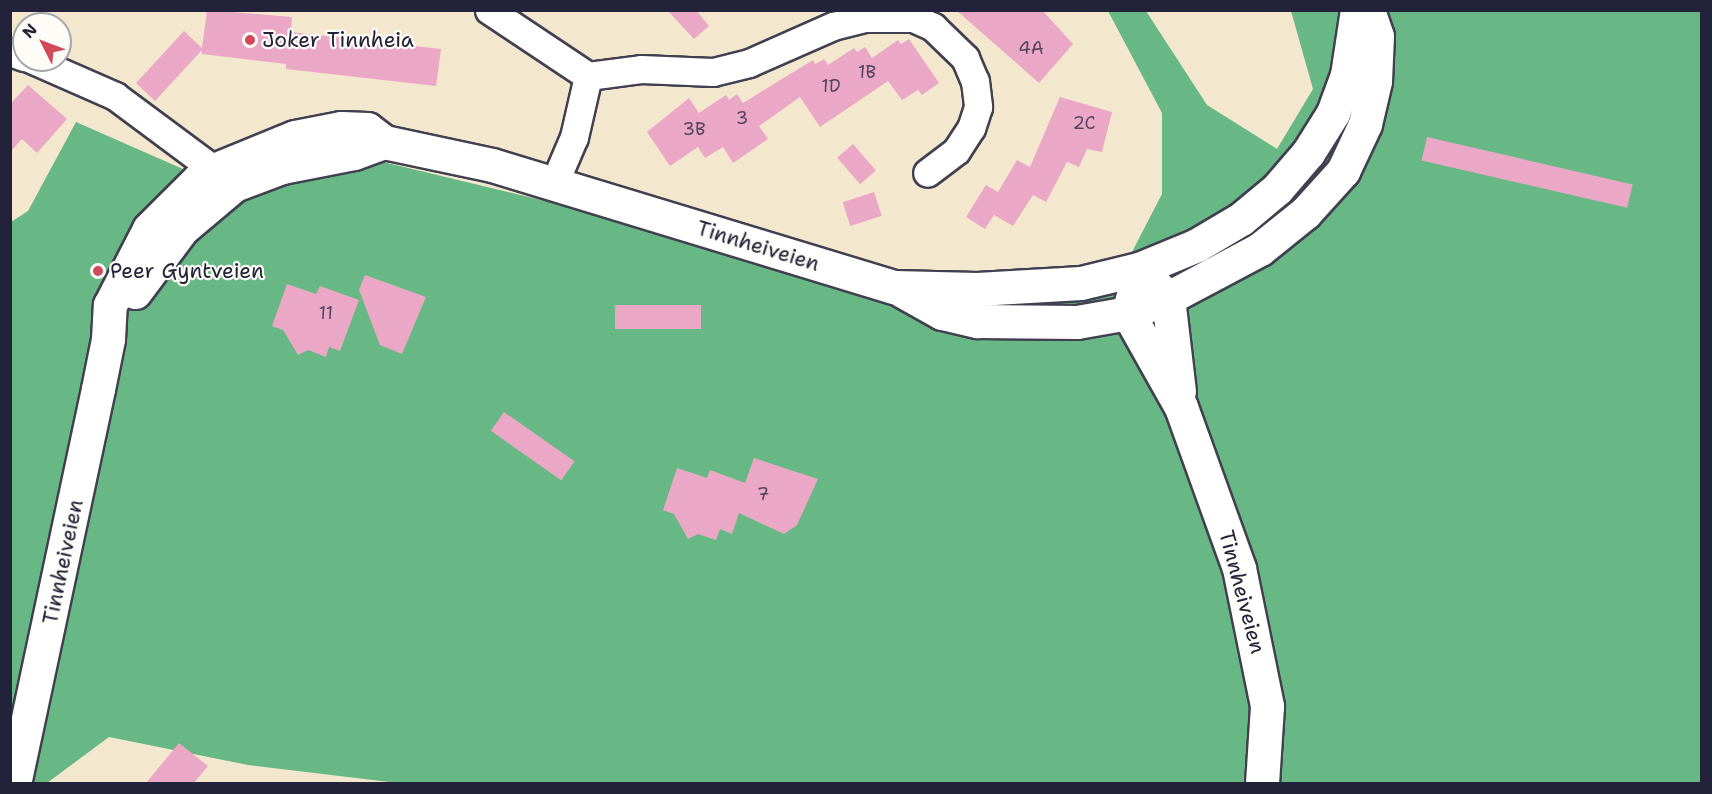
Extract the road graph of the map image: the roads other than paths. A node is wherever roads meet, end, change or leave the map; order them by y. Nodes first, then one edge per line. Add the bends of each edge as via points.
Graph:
1 (489, 10) edge
2 (1357, 10) edge
3 (1368, 10) edge
4 (60, 72) edge
5 (588, 76) junction
6 (927, 173) dead end
7 (224, 177) junction
8 (554, 184) junction
9 (1139, 270) junction
10 (894, 287) junction
11 (1168, 298) junction
12 (1128, 313) junction
13 (1181, 408) junction
14 (18, 726) edge
15 (14, 783) edge
16 (1263, 783) edge

1 - 5 street
2 - 9 street, Tinnheiveien via 1347,75 1333,113 1308,153 1277,189 1240,219 1197,245
3 - 11 street via 1377,36 1375,81 1365,124 1343,171 1305,213 1260,249
4 - 7 street via 115,96
5 - 6 street via 641,69 713,72 748,63 833,26 874,17 913,18 933,27 965,58 975,81 978,107 971,128 956,151
5 - 8 street via 574,137
7 - 8 street, Tinnheiveien via 271,144 341,128 367,129 384,142 447,153
7 - 14 street, Tinnheiveien via 165,211 144,238 110,305 108,339 44,653
8 - 10 street, Tinnheiveien
9 - 10 street, Tinnheiveien via 1081,283 1035,287
9 - 11 street
9 - 12 street
10 - 12 street via 942,313 978,321 1077,322
11 - 12 street
11 - 13 street, Tinnheiveien
12 - 13 street, Tinnheiveien
13 - 16 street, Tinnheiveien via 1239,568 1256,634 1267,706
14 - 15 street, Tinnheiveien

